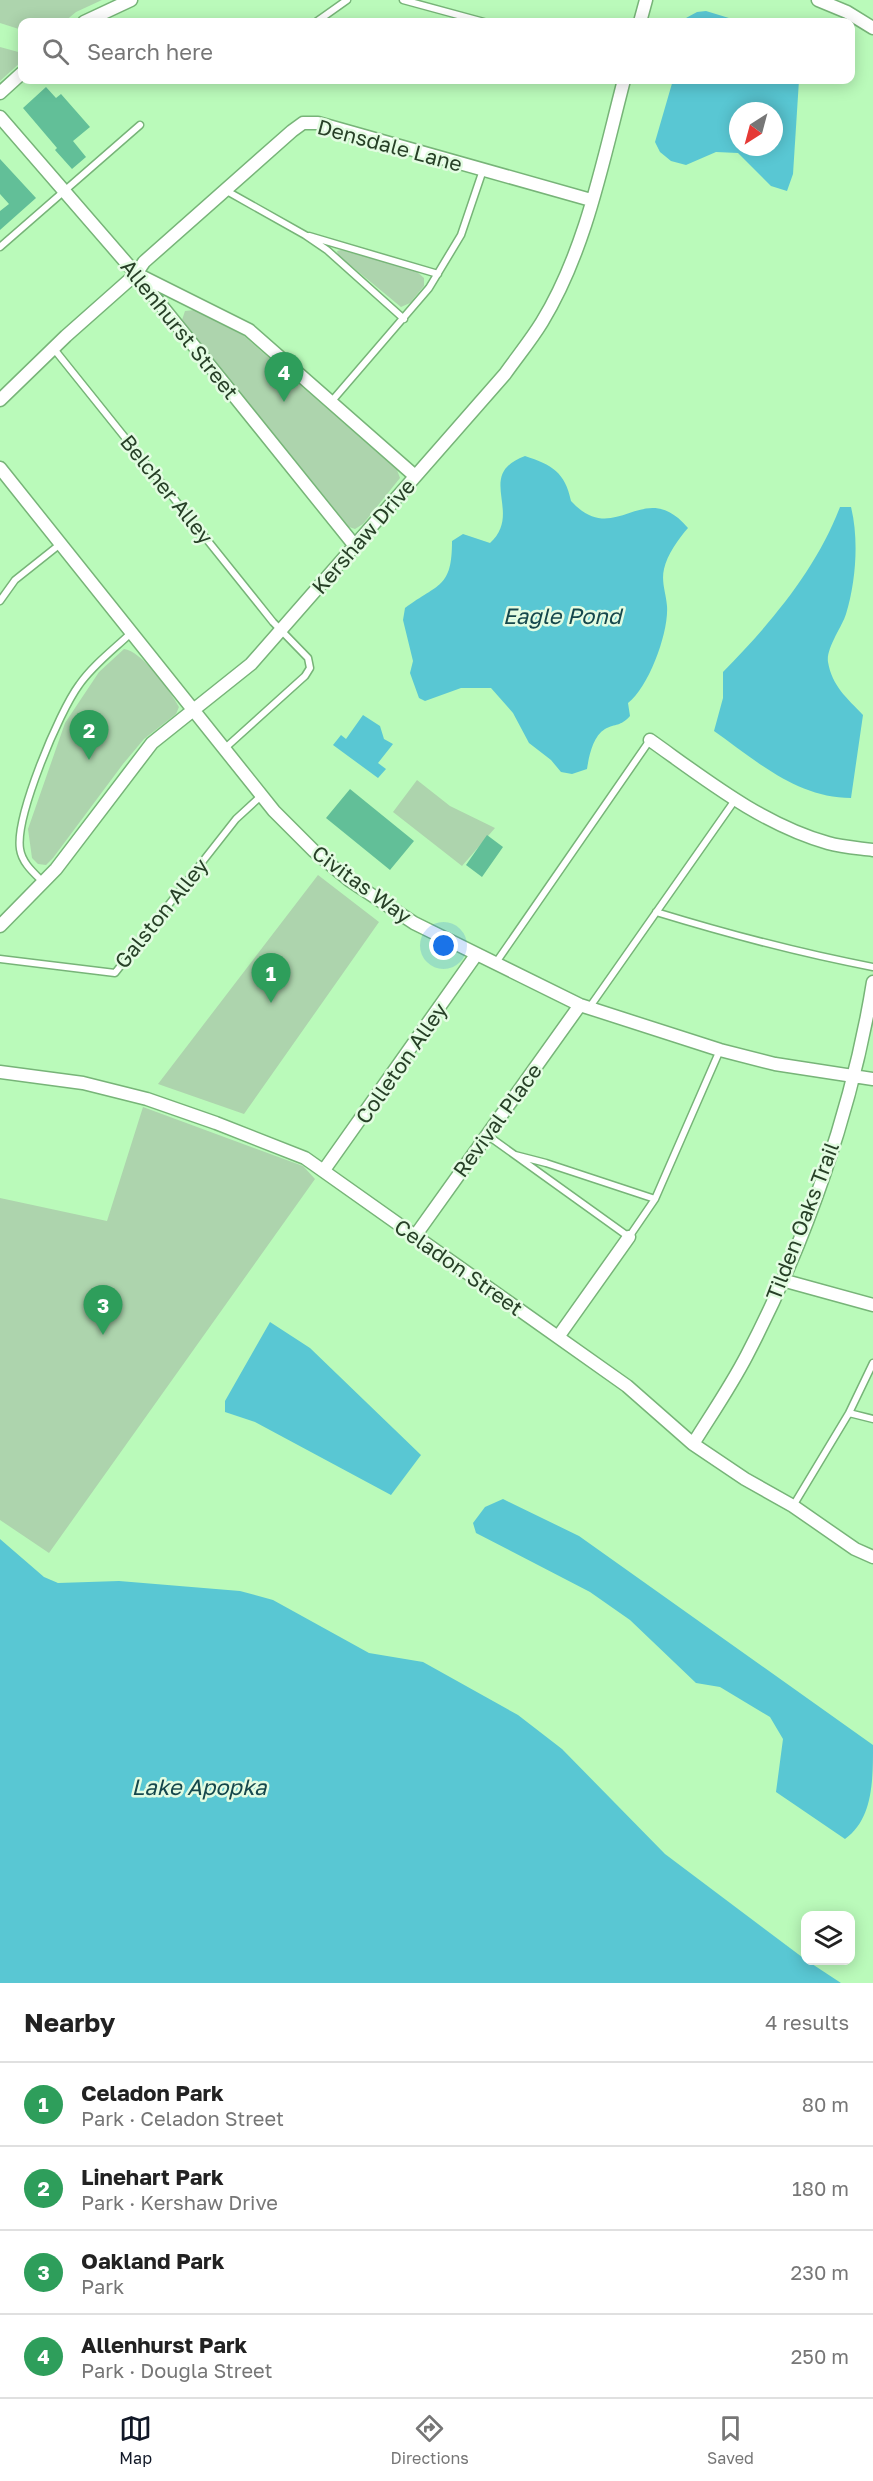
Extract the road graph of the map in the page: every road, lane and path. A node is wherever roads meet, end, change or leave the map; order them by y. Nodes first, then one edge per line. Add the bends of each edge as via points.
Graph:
1 (131, 0) edge
2 (347, 0) edge
3 (403, 0) edge
4 (646, 0) edge
5 (818, 0) edge
6 (93, 18) edge
7 (322, 18) edge
8 (469, 18) edge
9 (641, 18) edge
10 (873, 28) edge
11 (18, 77) edge
12 (623, 84) edge
13 (0, 93) edge
14 (0, 117) edge
15 (140, 125) dead end
16 (483, 170) junction
17 (225, 190) junction
18 (64, 191) junction
19 (591, 200) junction
20 (305, 235) junction
21 (0, 247) edge
22 (136, 274) junction
23 (438, 274) junction
24 (404, 319) junction
25 (53, 348) junction
26 (0, 400) edge
27 (331, 402) junction
28 (0, 468) edge
29 (416, 476) junction
30 (59, 545) junction
31 (354, 546) junction
32 (0, 601) edge
33 (281, 630) junction
34 (131, 633) junction
35 (192, 711) junction
36 (650, 740) joint
37 (223, 750) junction
38 (261, 796) junction
39 (735, 800) junction
40 (873, 850) edge
41 (43, 882) junction
42 (656, 912) junction
43 (0, 926) edge
44 (476, 955) junction
45 (0, 959) edge
46 (495, 964) junction
47 (873, 967) edge
48 (873, 982) edge
49 (584, 1007) junction
50 (720, 1050) junction
51 (0, 1072) edge
52 (852, 1077) junction
53 (873, 1079) edge
54 (487, 1135) junction
55 (515, 1155) junction
56 (324, 1170) junction
57 (654, 1199) junction
58 (415, 1236) junction
59 (629, 1237) junction
60 (782, 1280) junction
61 (873, 1305) edge
62 (558, 1337) junction
63 (873, 1363) edge
64 (849, 1413) junction
65 (873, 1419) edge
66 (693, 1444) junction
67 (793, 1506) junction
68 (873, 1557) edge

1 - 6 street
2 - 7 lane
3 - 8 lane
4 - 9 street
5 - 10 street
11 - 13 street
12 - 19 street, Kershaw Drive
14 - 18 street, Allenhurst Street
15 - 18 lane
16 - 17 street, Densdale Lane via 318,123 303,123
16 - 19 street, Densdale Lane
16 - 23 lane via 460,235
17 - 20 lane
17 - 22 street, Densdale Lane via 144,262
18 - 21 lane
18 - 22 street, Allenhurst Street
19 - 29 street, Kershaw Drive via 565,276 542,322 505,374
20 - 23 lane
20 - 24 lane
22 - 25 street, Densdale Lane
22 - 27 street via 249,330
22 - 31 street, Allenhurst Street
23 - 24 lane
24 - 27 lane
25 - 26 street, Densdale Lane
25 - 33 lane, Belcher Alley
27 - 29 street
28 - 30 street, Civitas Way
29 - 31 street, Kershaw Drive
30 - 32 lane via 15,580
30 - 34 street, Civitas Way
31 - 33 street, Kershaw Drive
33 - 35 street, Kershaw Drive via 251,664
33 - 37 lane, Belcher Alley via 308,658 310,668
34 - 35 street, Civitas Way
34 - 41 lane via 91,669 63,711 21,822 20,850 28,867
35 - 37 street, Civitas Way
35 - 41 street, Kershaw Drive via 152,743
36 - 39 street
36 - 46 lane
37 - 38 street, Civitas Way
38 - 44 street, Civitas Way via 314,851 349,880 414,923
38 - 45 lane, Galston Alley via 236,819 115,973
39 - 40 street via 828,843
39 - 42 lane
41 - 43 street, Kershaw Drive
42 - 47 lane via 803,954
42 - 49 lane
44 - 46 street, Civitas Way
44 - 56 street, Colleton Alley
46 - 49 street, Civitas Way
48 - 52 street, Tilden Oaks Trail
49 - 50 street, Civitas Way
49 - 54 street, Revival Place
50 - 52 street, Civitas Way
50 - 57 lane
51 - 56 street, Celadon Street via 83,1083 147,1099 268,1142
52 - 53 street, Civitas Way
52 - 60 street, Tilden Oaks Trail via 831,1150
54 - 55 lane
54 - 58 street, Revival Place
55 - 57 lane
55 - 59 lane
56 - 58 street, Celadon Street
57 - 59 lane
58 - 62 street, Celadon Street
59 - 62 street
60 - 61 street
60 - 66 street, Tilden Oaks Trail via 747,1356
62 - 66 street, Celadon Street via 627,1386
63 - 64 lane
64 - 65 lane
64 - 67 lane
66 - 67 street, Celadon Street
67 - 68 street, Celadon Street

